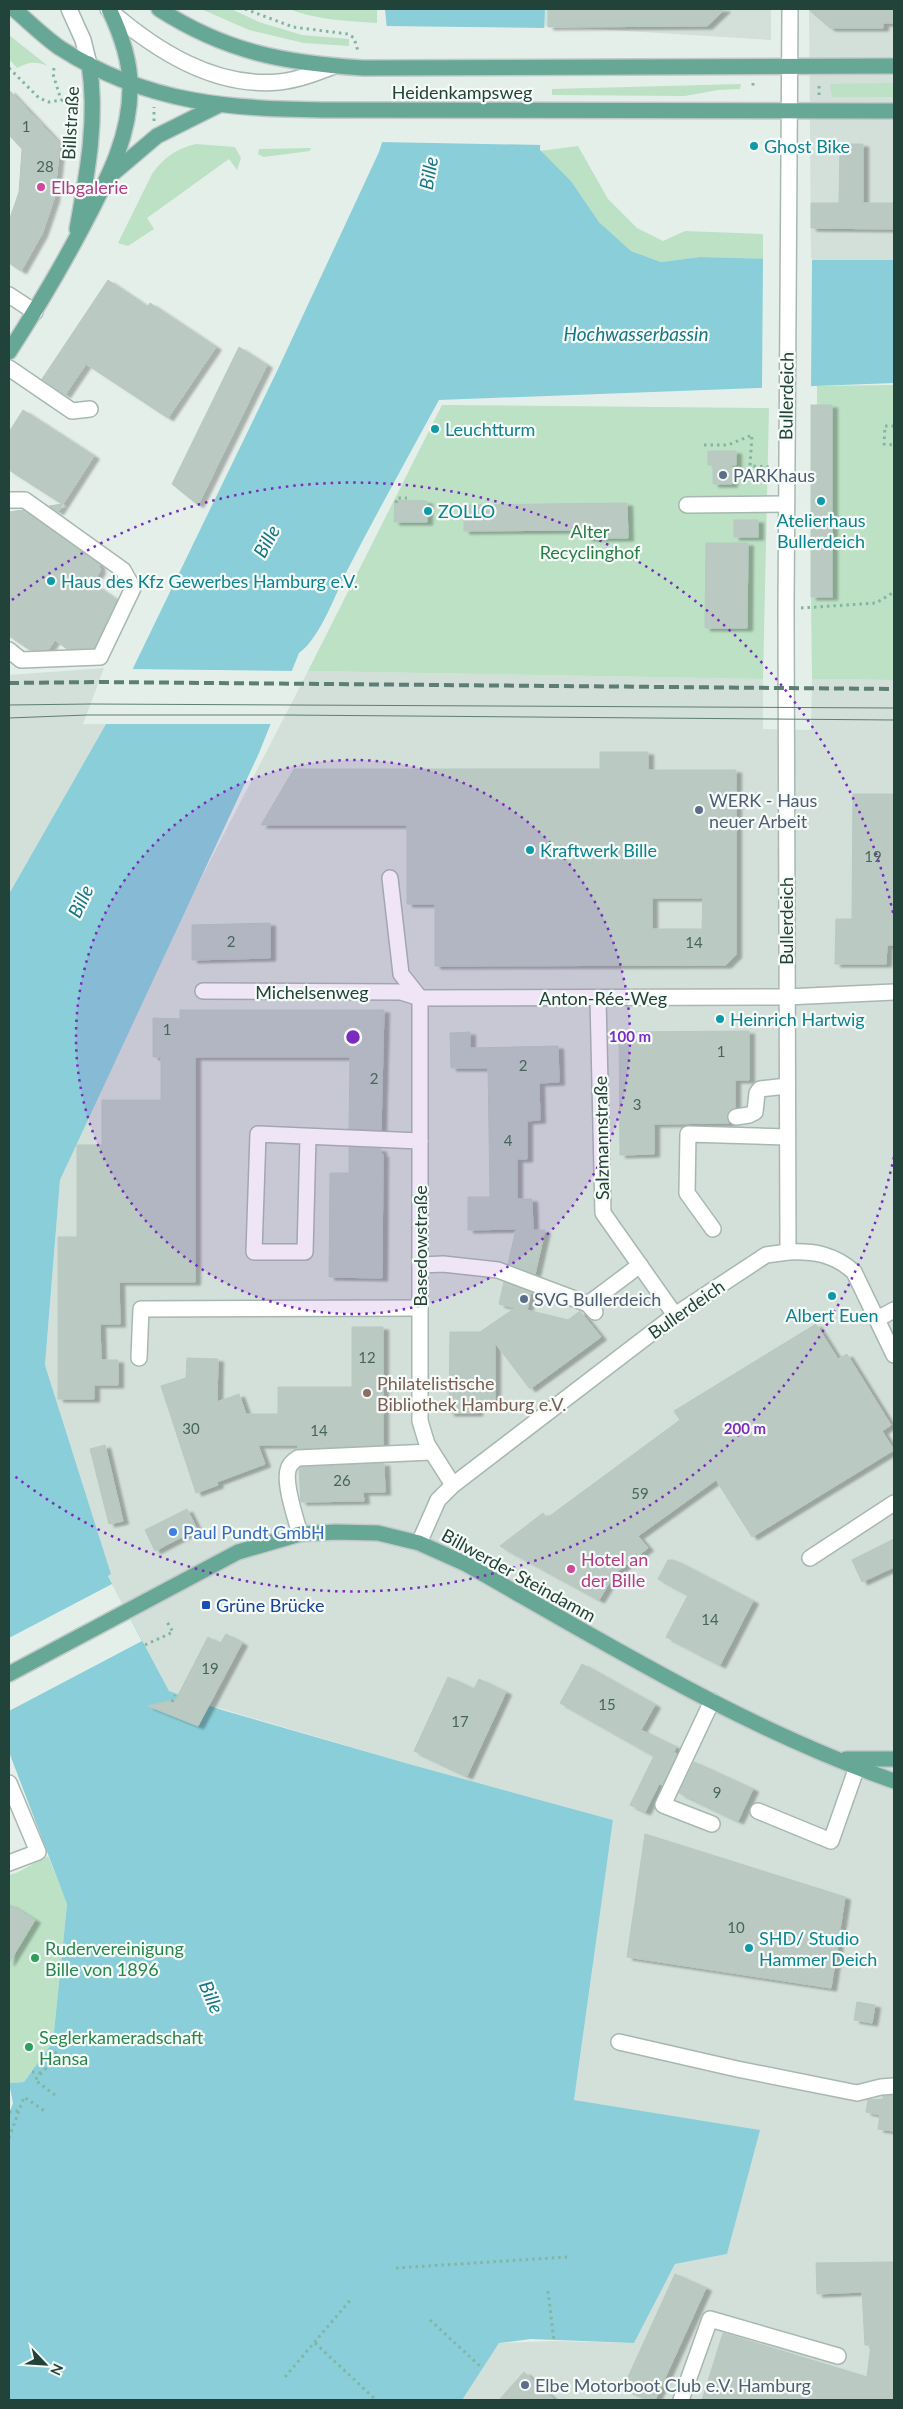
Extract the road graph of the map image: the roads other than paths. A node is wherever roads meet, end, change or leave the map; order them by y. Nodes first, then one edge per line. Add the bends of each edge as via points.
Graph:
1 (14, 9) edge
2 (69, 9) edge
3 (109, 9) edge
4 (159, 9) edge
5 (790, 9) edge
6 (89, 64) junction
7 (334, 66) junction
8 (790, 66) junction
9 (894, 66) edge
10 (130, 84) junction
11 (219, 105) junction
12 (790, 111) junction
13 (894, 111) edge
14 (110, 176) junction
15 (75, 242) junction
16 (9, 295) edge
17 (35, 312) junction
18 (11, 343) edge
19 (9, 368) edge
20 (90, 409) dead end
21 (9, 500) edge
22 (786, 504) junction
23 (687, 505) dead end
24 (9, 650) edge
25 (390, 878) dead end
26 (203, 992) dead end
27 (894, 992) edge
28 (786, 997) junction
29 (420, 998) junction
30 (598, 998) junction
31 (787, 1086) junction
32 (736, 1117) dead end
33 (308, 1136) junction
34 (787, 1137) junction
35 (420, 1141) junction
36 (713, 1229) dead end
37 (788, 1252) junction
38 (420, 1265) junction
39 (640, 1265) junction
40 (420, 1308) junction
41 (894, 1310) edge
42 (675, 1315) junction
43 (877, 1319) junction
44 (894, 1355) edge
45 (139, 1358) dead end
46 (431, 1452) junction
47 (453, 1485) junction
48 (894, 1503) edge
49 (300, 1534) junction
50 (419, 1543) junction
51 (810, 1558) dead end
52 (9, 1674) edge
53 (712, 1701) junction
54 (837, 1759) junction
55 (894, 1759) edge
56 (857, 1767) junction
57 (894, 1781) edge
58 (9, 1783) edge
59 (758, 1811) dead end
60 (712, 1824) dead end
61 (9, 1863) edge
62 (619, 2042) dead end
63 (894, 2086) edge
64 (838, 2356) dead end
65 (681, 2400) edge

1 - 6 main road, Heidenkampsweg via 59,47
2 - 6 street via 83,40
3 - 7 street via 155,46 227,78 280,82
3 - 10 main road, Billstraße via 124,48
4 - 7 main road, Heidenkampsweg via 223,42 256,54 289,62
5 - 8 street, Bullerdeich
6 - 10 main road, Heidenkampsweg
6 - 15 main road, Billstraße via 93,107
7 - 8 main road, Heidenkampsweg
8 - 9 main road, Heidenkampsweg
8 - 12 street, Bullerdeich
10 - 11 main road, Heidenkampsweg via 186,100
10 - 14 main road, Billstraße via 123,141
11 - 12 main road, Heidenkampsweg via 259,109
11 - 14 main road via 150,140
12 - 13 main road, Heidenkampsweg
12 - 22 street, Bullerdeich
14 - 15 main road, Billstraße
15 - 17 main road, Billstraße
16 - 17 street
17 - 18 main road, Billstraße
19 - 20 street via 72,411
21 - 24 street via 26,500 123,570 133,588 100,658 21,660
22 - 23 street
22 - 28 street, Bullerdeich
25 - 29 street via 402,974
26 - 29 street, Michelsenweg via 401,992
27 - 28 street, Anton-Rée-Weg
28 - 30 street, Anton-Rée-Weg
28 - 31 street, Bullerdeich
29 - 30 street, Anton-Rée-Weg
29 - 35 street, Basedowstraße
30 - 39 street, Salzmannstraße via 603,1213
31 - 32 street via 760,1089 755,1112
31 - 34 street, Bullerdeich
33 - 33 street via 258,1134 254,1252 305,1252
33 - 35 street
34 - 36 street via 688,1134 687,1193
34 - 37 street, Bullerdeich
35 - 38 street, Basedowstraße
37 - 42 street, Bullerdeich via 766,1255
37 - 43 street via 810,1251 844,1263 854,1272
38 - 39 street via 498,1270 592,1308
38 - 40 street, Basedowstraße
39 - 42 street, Salzmannstraße
40 - 45 street via 140,1309
40 - 46 street, Basedowstraße via 420,1421
41 - 43 street
42 - 47 street, Bullerdeich
43 - 44 street
46 - 47 street, Basedowstraße
46 - 49 street via 298,1458 288,1470 288,1482
47 - 50 street, Bullerdeich via 438,1500
48 - 51 street
49 - 50 main road, Billwerder Steindamm via 378,1533
49 - 52 main road, Billwerder Steindamm via 238,1552
50 - 53 main road, Billwerder Steindamm via 466,1564
53 - 54 main road, Billwerder Steindamm
53 - 60 street via 663,1805
54 - 55 main road, Billwerder Steindamm
54 - 56 main road, Billwerder Steindamm
56 - 57 main road, Billwerder Steindamm
56 - 59 street via 831,1841
58 - 61 street via 38,1852
62 - 63 street via 858,2093
64 - 65 street via 710,2319

